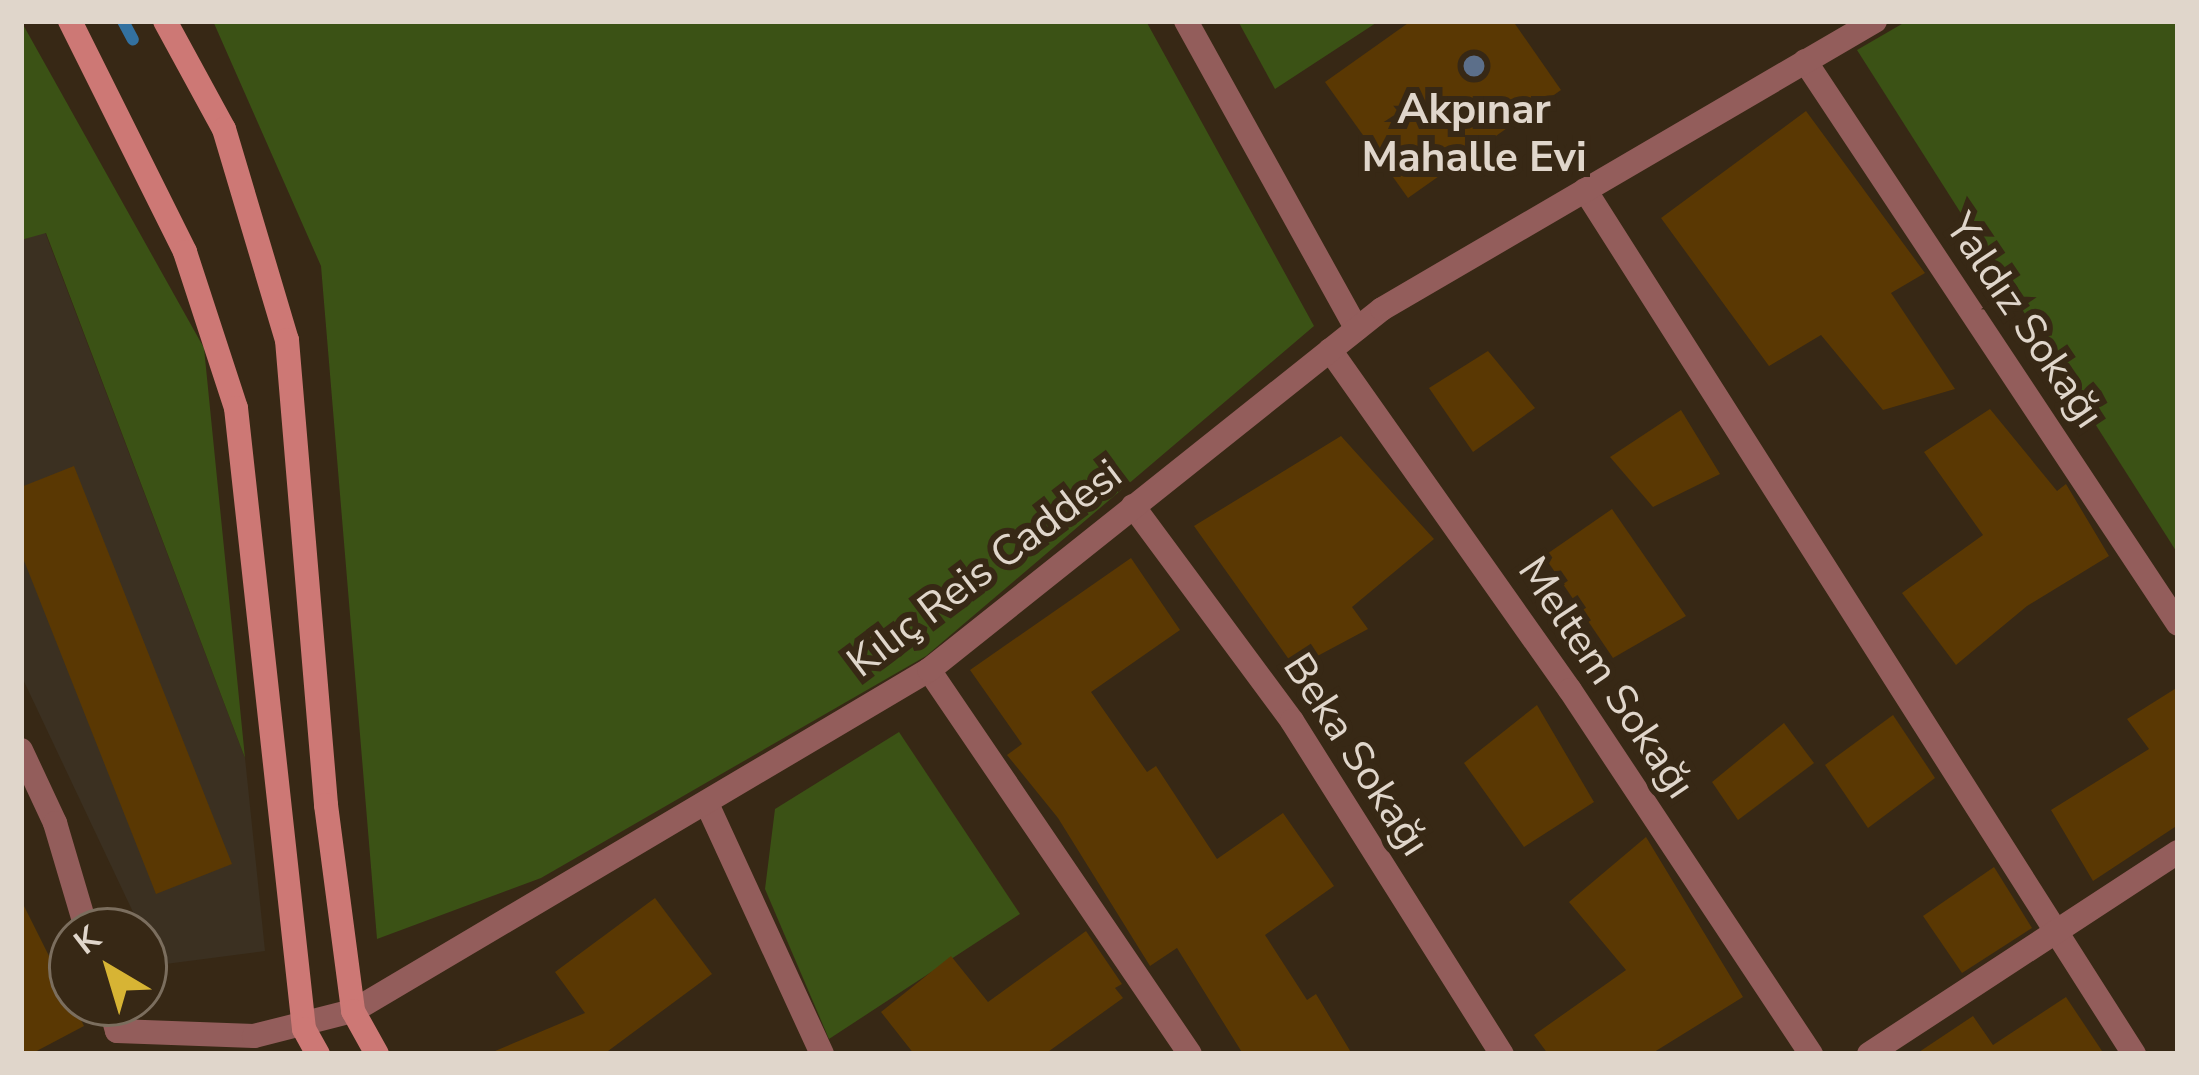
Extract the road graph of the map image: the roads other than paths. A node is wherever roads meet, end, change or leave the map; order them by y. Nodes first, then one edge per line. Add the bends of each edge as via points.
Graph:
1 (70, 21) edge
2 (165, 21) edge
3 (1186, 21) edge
4 (1875, 21) edge
5 (1805, 62) junction
6 (1585, 190) junction
7 (1357, 329) junction
8 (1330, 350) junction
9 (1133, 506) junction
10 (2178, 624) edge
11 (928, 670) junction
12 (21, 750) edge
13 (707, 806) junction
14 (2178, 852) edge
15 (80, 907) edge
16 (2056, 933) junction
17 (353, 1011) junction
18 (304, 1029) junction
19 (119, 1043) edge
20 (318, 1054) edge
21 (377, 1054) edge
22 (822, 1054) edge
23 (1190, 1054) edge
24 (1502, 1054) edge
25 (1810, 1054) edge
26 (1869, 1054) edge
27 (2134, 1054) edge

1 - 18 main road via 185,252 236,409
2 - 17 main road via 224,129 287,340 326,805
3 - 7 street
4 - 5 street, Kılıç Reis Caddesi
5 - 6 street, Kılıç Reis Caddesi
5 - 10 street, Yaldız Sokağı
6 - 7 street, Kılıç Reis Caddesi
6 - 16 street
7 - 8 street, Kılıç Reis Caddesi
8 - 9 street, Kılıç Reis Caddesi
8 - 25 street, Meltem Sokağı via 1570,690
9 - 11 street, Kılıç Reis Caddesi
9 - 24 street, Beka Sokağı via 1292,721
11 - 13 street, Kılıç Reis Caddesi
11 - 23 street
12 - 15 street
13 - 17 street, Kılıç Reis Caddesi
13 - 22 street
14 - 16 street
16 - 26 street
16 - 27 street
17 - 18 street, Kılıç Reis Caddesi
17 - 21 main road
18 - 19 street, Kılıç Reis Caddesi
18 - 20 main road

